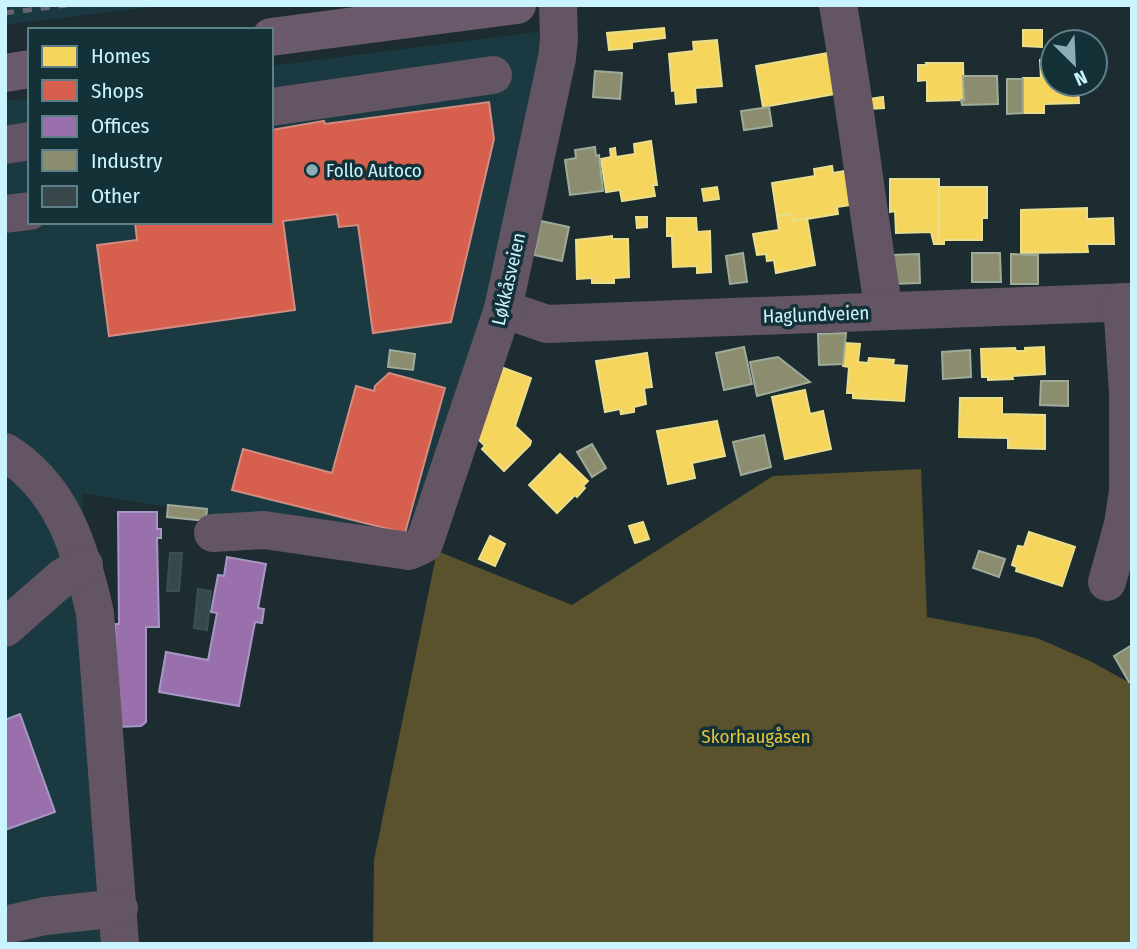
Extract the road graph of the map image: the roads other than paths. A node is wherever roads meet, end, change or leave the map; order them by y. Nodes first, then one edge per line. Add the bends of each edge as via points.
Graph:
1 (517, 5) edge
2 (558, 5) edge
3 (838, 5) edge
4 (273, 37) edge
5 (28, 69) edge
6 (5, 72) edge
7 (494, 75) dead end
8 (273, 107) edge
9 (28, 141) edge
10 (5, 145) edge
11 (28, 211) edge
12 (5, 214) edge
13 (1127, 302) edge
14 (503, 309) junction
15 (884, 312) junction
16 (5, 452) edge
17 (213, 533) dead end
18 (84, 565) junction
19 (1107, 582) dead end
20 (5, 628) edge
21 (5, 925) edge
22 (119, 926) edge

1 - 4 main road
2 - 14 street, Løkkåsveien via 557,58
3 - 15 street
5 - 6 main road
7 - 8 street
9 - 10 street
11 - 12 street
13 - 15 street, Haglundveien
13 - 19 street via 1128,491
14 - 15 street, Haglundveien via 547,324
14 - 17 street, Løkkåsveien via 424,544 410,551 264,530
16 - 18 street via 53,496
18 - 20 street via 63,577
18 - 22 street via 95,613
21 - 22 street via 45,916

